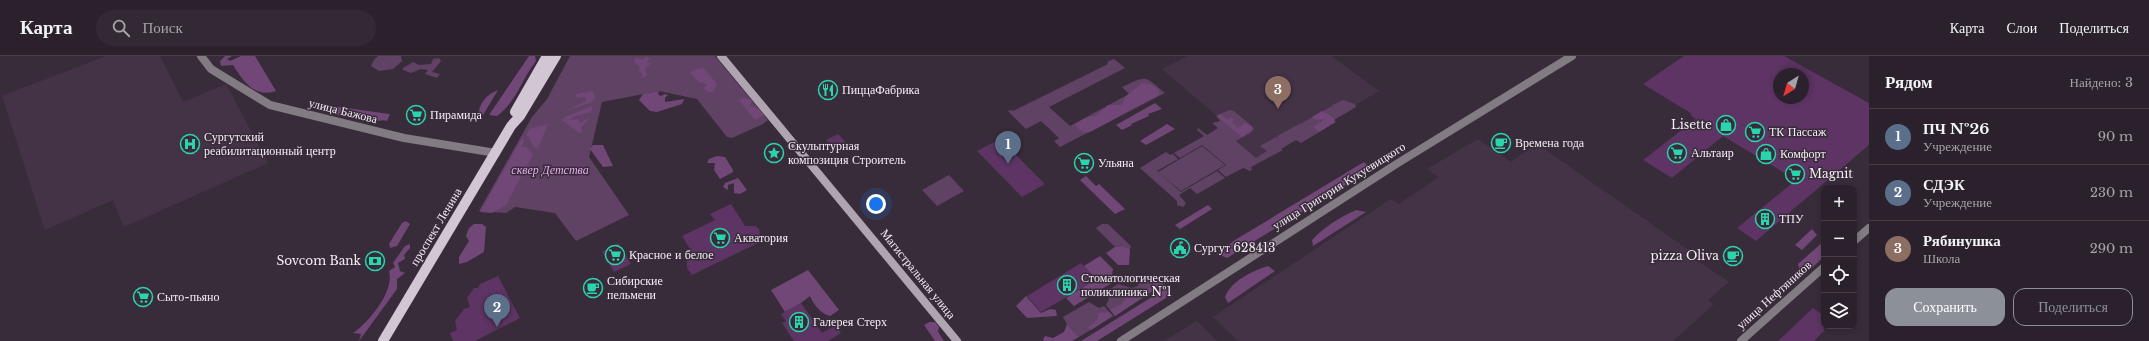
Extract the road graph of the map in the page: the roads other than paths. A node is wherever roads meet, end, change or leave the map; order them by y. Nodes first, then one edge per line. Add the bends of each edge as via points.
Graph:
1 (201, 56) edge
2 (547, 56) edge
3 (556, 56) edge
4 (721, 56) edge
5 (1572, 56) edge
6 (511, 126) junction
7 (496, 153) junction
8 (1869, 228) edge
9 (1857, 238) edge
10 (1821, 270) edge
11 (383, 341) edge
12 (957, 341) edge
13 (1121, 341) edge
14 (1741, 341) edge

1 - 7 street, улица Бажова via 211,69 270,105 404,138
2 - 6 main road, проспект Ленина via 513,115
3 - 6 main road, проспект Ленина via 520,116
4 - 12 main road, Магистральная улица
5 - 13 street, улица Григория Кукуевицкого via 1398,163
6 - 7 main road, проспект Ленина
7 - 11 main road, проспект Ленина
8 - 9 street
10 - 14 street, улица Нефтяников

